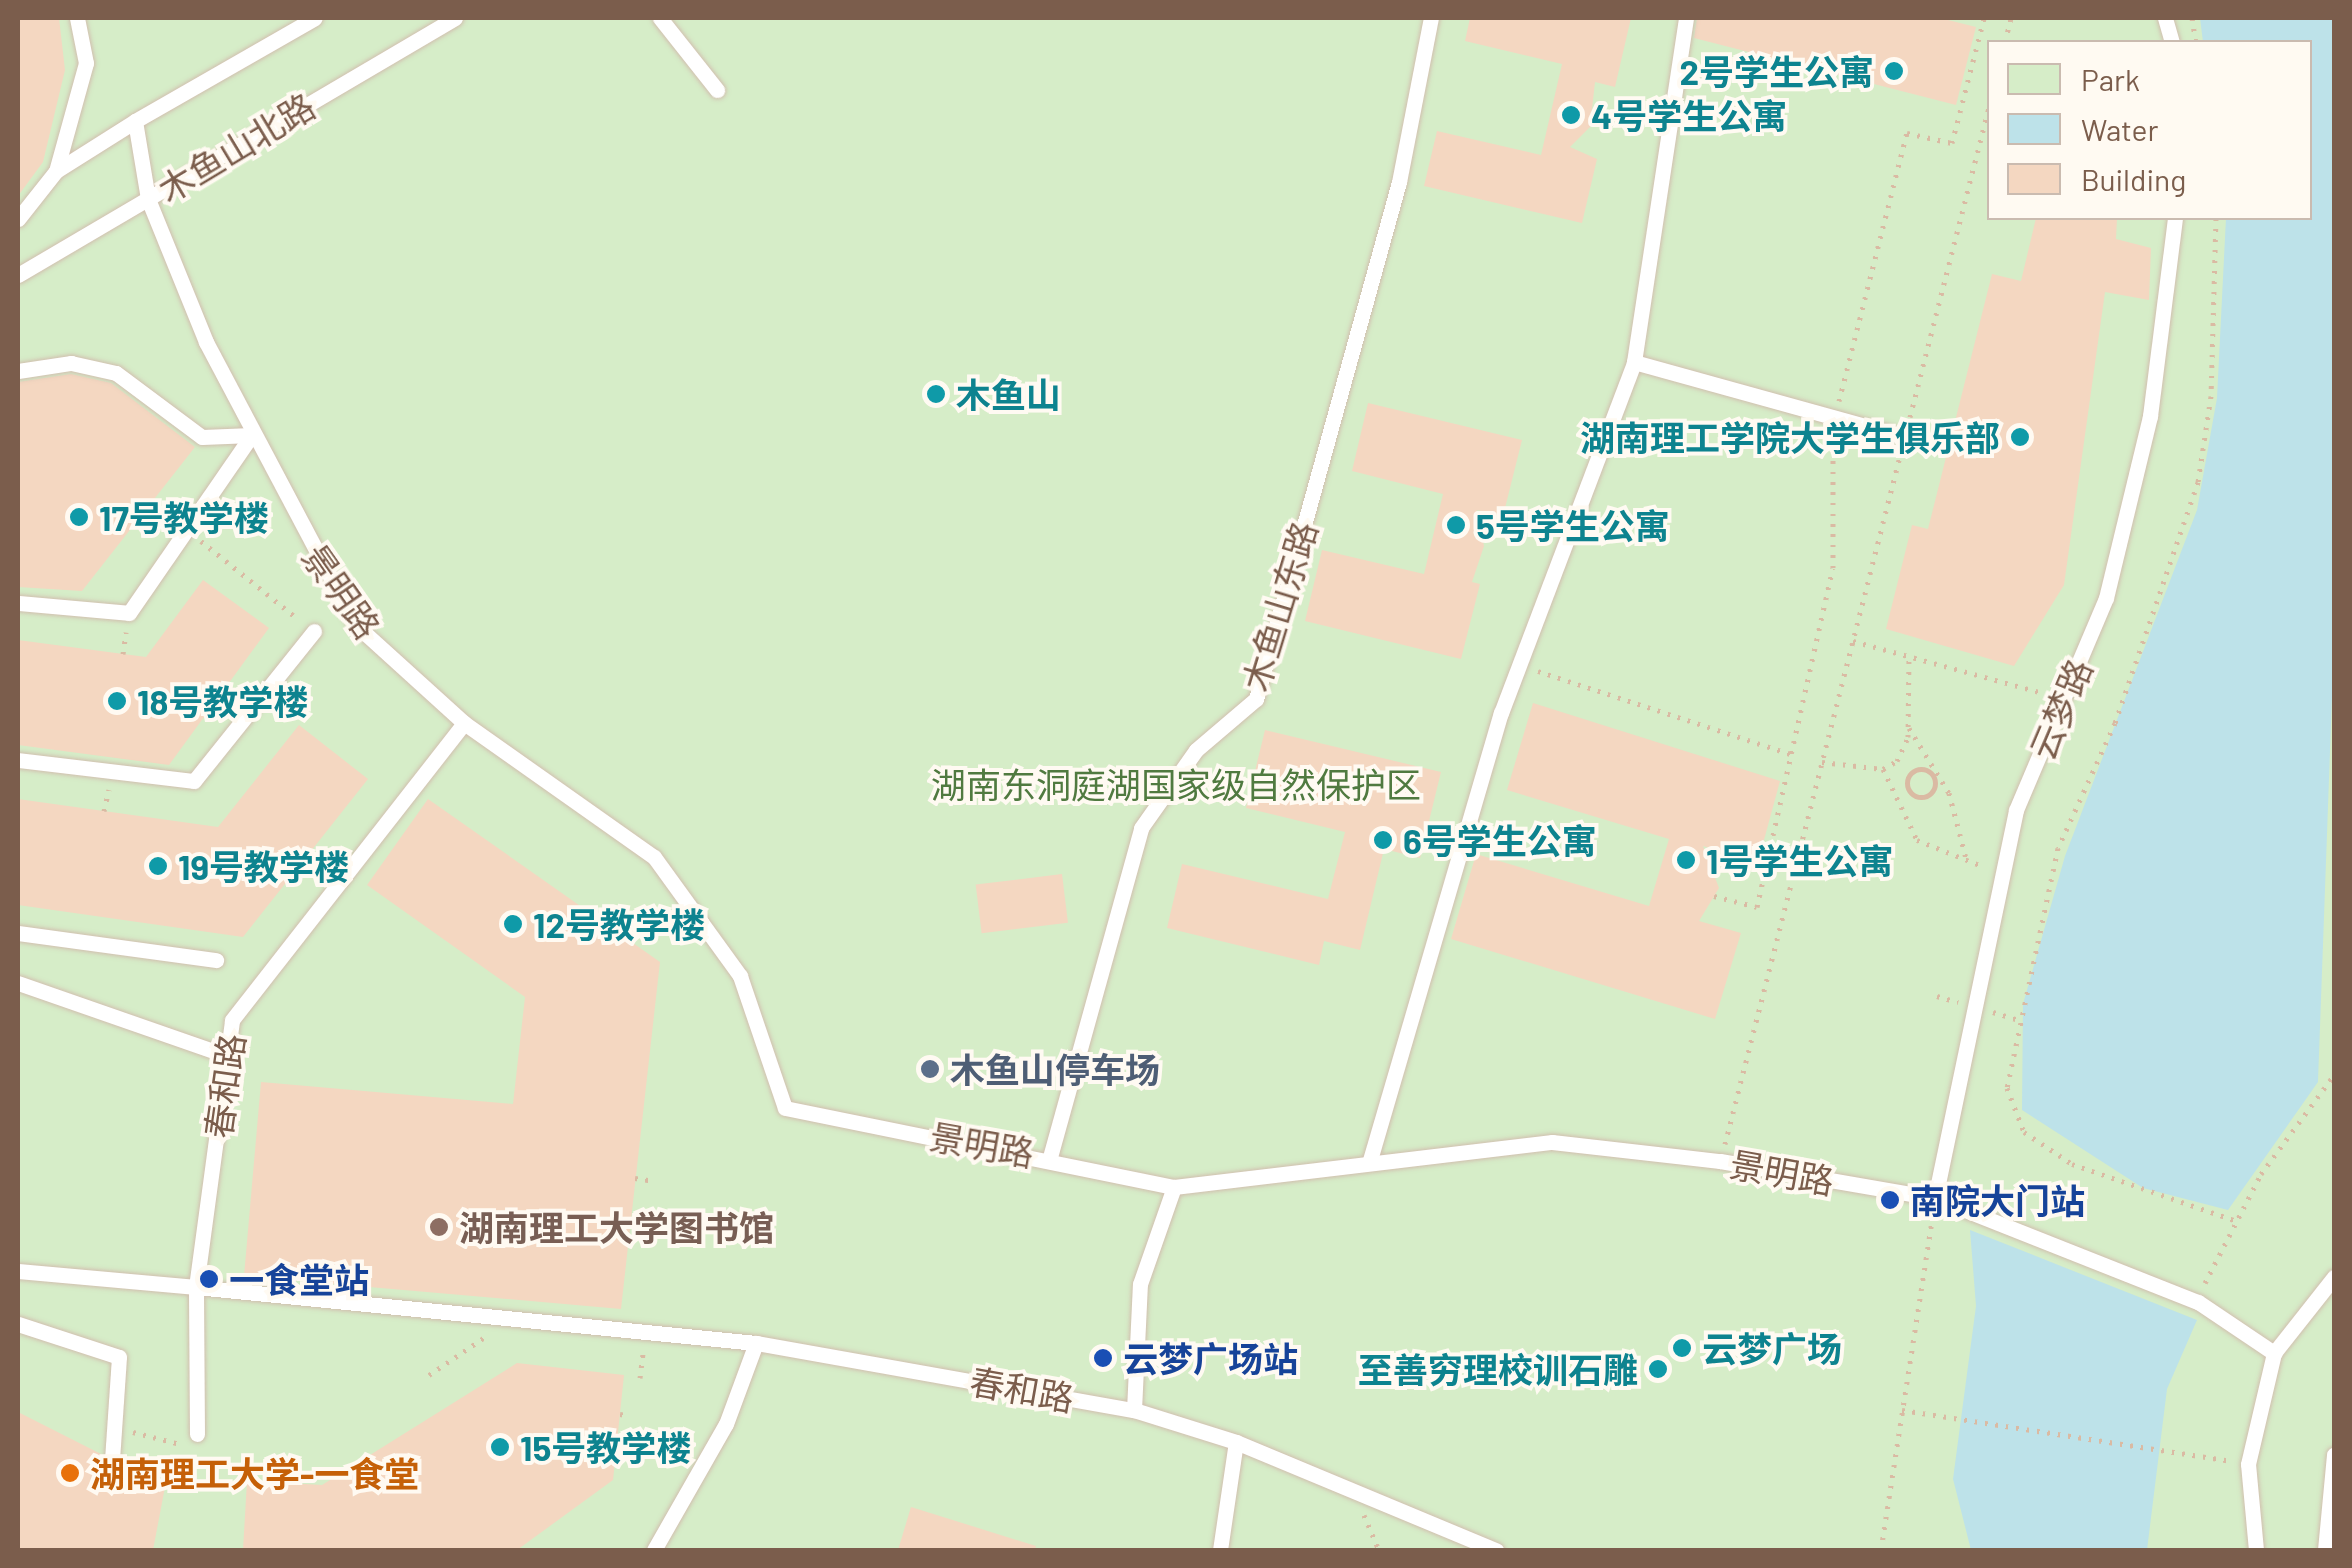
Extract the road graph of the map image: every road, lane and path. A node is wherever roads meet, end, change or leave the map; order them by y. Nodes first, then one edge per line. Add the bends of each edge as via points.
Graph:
1 (76, 18) edge
2 (316, 18) edge
3 (455, 18) edge
4 (660, 18) edge
5 (1431, 18) edge
6 (1686, 18) edge
7 (1984, 18) edge
8 (716, 90) dead end
9 (1987, 116) edge
10 (135, 121) junction
11 (56, 172) junction
12 (148, 199) junction
13 (18, 219) edge
14 (2174, 220) edge
15 (2216, 220) edge
16 (18, 275) edge
17 (1634, 362) junction
18 (18, 371) edge
19 (1835, 418) junction
20 (252, 435) junction
21 (1904, 437) junction
22 (187, 530) junction
23 (18, 602) edge
24 (314, 632) joint
25 (1853, 641) junction
26 (1909, 657) junction
27 (1521, 665) junction
28 (2066, 700) junction
29 (464, 724) junction
30 (1908, 726) junction
31 (1794, 756) junction
32 (18, 760) edge
33 (1822, 762) junction
34 (1883, 769) junction
35 (1937, 779) junction
36 (1908, 789) junction
37 (1898, 792) junction
38 (1967, 862) junction
39 (2001, 871) junction
40 (1714, 896) dead end
41 (18, 933) edge
42 (216, 960) dead end
43 (18, 983) edge
44 (228, 1056) junction
45 (2334, 1075) edge
46 (1050, 1156) junction
47 (1370, 1160) junction
48 (1720, 1161) junction
49 (635, 1178) dead end
50 (653, 1181) dead end
51 (1174, 1186) junction
52 (1936, 1198) junction
53 (2234, 1220) junction
54 (18, 1271) edge
55 (2334, 1276) edge
56 (196, 1288) junction
57 (2198, 1302) junction
58 (515, 1317) junction
59 (18, 1324) edge
60 (644, 1338) dead end
61 (756, 1342) junction
62 (2274, 1352) junction
63 (429, 1375) dead end
64 (640, 1378) dead end
65 (1134, 1410) junction
66 (1902, 1410) junction
67 (114, 1428) junction
68 (197, 1434) dead end
69 (1236, 1442) junction
70 (183, 1444) dead end
71 (2334, 1454) edge
72 (112, 1460) dead end
73 (2248, 1464) junction
74 (1354, 1494) junction
75 (654, 1550) edge
76 (1220, 1550) edge
77 (1379, 1550) edge
78 (1496, 1550) edge
79 (1880, 1550) edge
80 (2256, 1550) edge
81 (2325, 1550) edge

1 - 11 lane via 86,63
2 - 10 lane
3 - 12 lane, 木鱼山北路
4 - 8 lane
5 - 46 lane, 木鱼山东路 via 1400,182 1256,699 1196,750 1141,828
6 - 17 lane via 1668,190
7 - 19 path via 1952,144 1907,133
9 - 21 path
10 - 11 lane
10 - 12 lane, 景明路
11 - 13 lane
12 - 16 lane, 木鱼山北路
12 - 20 lane, 景明路
14 - 28 lane, 云梦路 via 2150,416 2106,598
15 - 53 path via 2211,396 2198,482 2114,724 2058,848 2007,1088 2024,1132 2072,1164
17 - 19 lane
17 - 27 lane
18 - 20 lane via 71,362 116,373 202,436
19 - 21 lane
19 - 31 path via 1833,568
20 - 22 lane
20 - 29 lane, 景明路 via 356,625
21 - 25 path
22 - 23 lane via 128,613
22 - 24 path
24 - 32 lane via 194,782
25 - 26 path
25 - 33 path
26 - 28 path
26 - 30 path
27 - 31 path
27 - 47 lane
28 - 39 lane, 云梦路 via 2016,810
29 - 44 lane, 春和路 via 232,1020
29 - 46 lane, 景明路 via 654,857 740,976 785,1108
30 - 34 path via 1896,761
30 - 35 path
31 - 40 path via 1756,907
33 - 34 path
33 - 48 path
34 - 37 path
35 - 36 path via 1928,796
35 - 36 path via 1916,770
35 - 38 path
36 - 37 path
37 - 38 path via 1917,840
38 - 39 path
39 - 52 lane, 云梦路
41 - 42 lane
43 - 44 lane
44 - 56 lane, 春和路
45 - 53 path
46 - 51 lane, 景明路
47 - 48 lane, 景明路 via 1552,1142
47 - 51 lane, 景明路
48 - 52 lane, 景明路
49 - 50 path
51 - 65 lane via 1140,1284
52 - 57 lane, 景明路
52 - 66 path
53 - 57 path
54 - 56 lane
55 - 62 lane
56 - 58 lane, 春和路
56 - 68 lane, 春和路
57 - 62 lane, 景明路
58 - 61 lane, 春和路
58 - 63 path
59 - 67 lane via 119,1357
60 - 64 path
61 - 65 lane, 春和路
61 - 75 lane via 726,1424
62 - 73 lane
65 - 69 lane, 春和路
66 - 73 path
66 - 79 path
67 - 70 path
67 - 72 lane
69 - 74 lane, 春和路
69 - 76 lane
71 - 81 lane
73 - 80 lane
74 - 77 path
74 - 78 lane, 春和路

